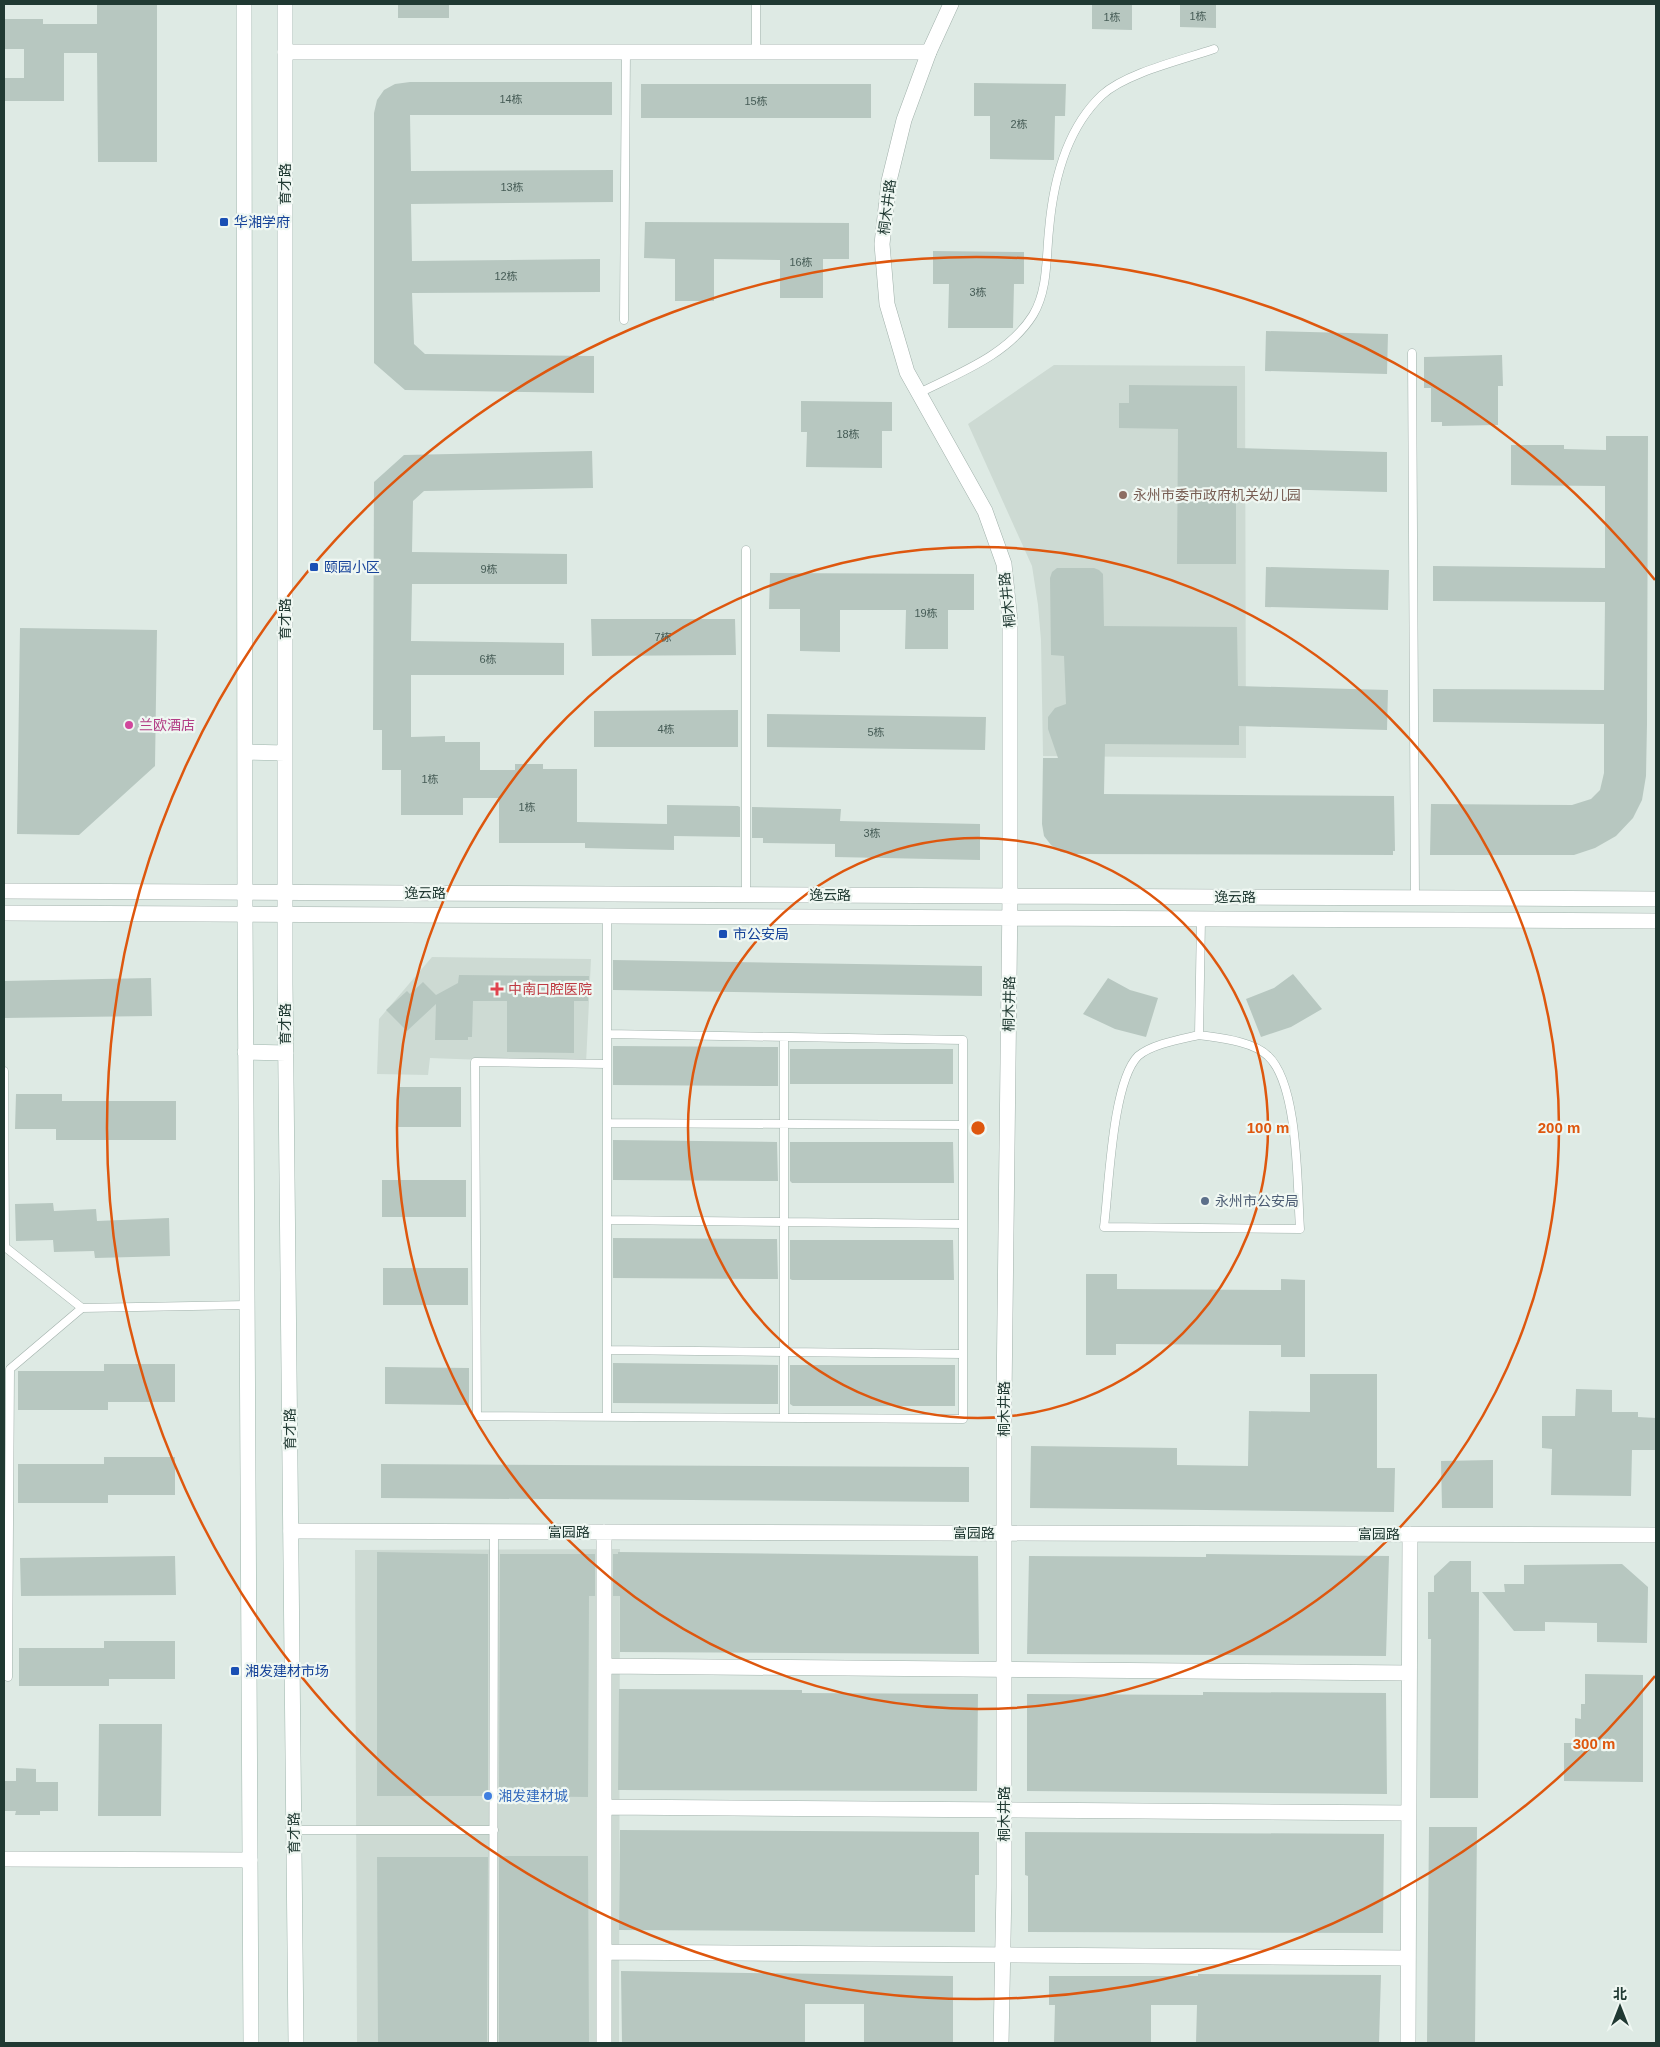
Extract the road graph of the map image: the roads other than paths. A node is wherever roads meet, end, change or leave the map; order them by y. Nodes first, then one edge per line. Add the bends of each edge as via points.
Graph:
1 (244, 4) edge
2 (285, 4) edge
3 (756, 4) edge
4 (951, 4) edge
5 (1214, 49) dead end
6 (626, 51) junction
7 (756, 51) junction
8 (285, 52) junction
9 (929, 52) junction
10 (624, 320) dead end
11 (1412, 353) dead end
12 (919, 393) junction
13 (746, 550) dead end
14 (245, 752) junction
15 (285, 753) junction
16 (4, 891) edge
17 (245, 892) junction
18 (285, 892) junction
19 (746, 894) junction
20 (1010, 896) junction
21 (1415, 898) junction
22 (1656, 899) edge
23 (4, 913) edge
24 (245, 915) junction
25 (285, 915) junction
26 (608, 916) junction
27 (1010, 918) junction
28 (1200, 919) junction
29 (1656, 921) edge
30 (608, 1034) junction
31 (1199, 1035) junction
32 (784, 1038) junction
33 (245, 1052) junction
34 (286, 1053) junction
35 (608, 1064) junction
36 (4, 1071) edge
37 (608, 1123) junction
38 (784, 1124) junction
39 (963, 1125) junction
40 (608, 1220) junction
41 (784, 1222) junction
42 (963, 1224) junction
43 (247, 1305) junction
44 (82, 1308) junction
45 (608, 1350) junction
46 (784, 1352) junction
47 (963, 1354) junction
48 (608, 1417) junction
49 (784, 1418) junction
50 (291, 1531) junction
51 (494, 1532) junction
52 (604, 1532) junction
53 (1004, 1533) junction
54 (1410, 1534) junction
55 (1656, 1535) edge
56 (604, 1666) junction
57 (1004, 1670) junction
58 (1409, 1673) junction
59 (8, 1677) dead end
60 (604, 1807) junction
61 (1004, 1810) junction
62 (1409, 1813) junction
63 (294, 1830) junction
64 (494, 1830) junction
65 (4, 1859) edge
66 (250, 1860) junction
67 (604, 1952) junction
68 (1002, 1955) junction
69 (1408, 1958) junction
70 (251, 2043) edge
71 (296, 2043) edge
72 (493, 2043) edge
73 (604, 2043) edge
74 (1001, 2043) edge
75 (1408, 2043) edge

1 - 14 street
2 - 8 street, 育才路
3 - 7 lane
4 - 9 street, 桐木井路
5 - 12 lane via 1136,76 1103,95 1077,127 1061,164 1051,206 1045,282 1033,314 1014,338 987,359
6 - 7 street
6 - 8 street
6 - 10 lane
7 - 9 street
8 - 15 street, 育才路
9 - 12 street, 桐木井路 via 904,120 889,181 882,244 887,304 907,372
11 - 21 lane
12 - 20 street, 桐木井路 via 985,511 1004,564 1010,621
13 - 19 lane
14 - 15 street
14 - 17 street
15 - 18 street, 育才路
16 - 17 street, 逸云路
17 - 18 street, 逸云路
17 - 24 street
18 - 19 street, 逸云路
18 - 25 street, 育才路
19 - 20 street, 逸云路
20 - 21 street, 逸云路
20 - 27 street, 桐木井路
21 - 22 street, 逸云路
23 - 24 street, 逸云路
24 - 25 street, 逸云路
24 - 33 street
25 - 26 street, 逸云路
25 - 34 street, 育才路
26 - 27 street, 逸云路
26 - 30 lane
27 - 28 street, 逸云路
27 - 53 street, 桐木井路
28 - 29 street, 逸云路
28 - 31 lane
30 - 32 lane
30 - 35 lane
31 - 31 lane via 1165,1043 1138,1056 1125,1078 1118,1105 1104,1227 1300,1229 1291,1102 1284,1079 1268,1055 1237,1041
32 - 38 lane
32 - 39 lane via 963,1040
33 - 34 street
33 - 43 street
34 - 50 street, 育才路
35 - 37 lane
35 - 48 lane via 475,1062 477,1416
36 - 44 lane via 5,1247
37 - 38 lane
37 - 40 lane
38 - 39 lane
38 - 41 lane
39 - 42 lane
40 - 41 lane
40 - 45 lane
41 - 42 lane
41 - 46 lane
42 - 47 lane
43 - 44 lane
43 - 66 street
44 - 59 lane via 10,1369
45 - 46 lane
45 - 48 lane
46 - 47 lane
46 - 49 lane
47 - 49 lane via 963,1419
48 - 49 lane
50 - 51 street, 富园路
50 - 63 street, 育才路
51 - 52 street, 富园路
51 - 64 lane
52 - 53 street, 富园路
52 - 56 street
53 - 54 street, 富园路
53 - 57 street, 桐木井路
54 - 55 street, 富园路
54 - 58 street
56 - 57 street
56 - 60 street
57 - 58 street
57 - 61 street, 桐木井路
58 - 62 street
60 - 61 street
60 - 67 street
61 - 62 street
61 - 68 street, 桐木井路
62 - 69 street
63 - 64 lane
63 - 71 street, 育才路
64 - 72 lane
65 - 66 street
66 - 70 street
67 - 68 street
67 - 73 street
68 - 69 street
68 - 74 street, 桐木井路
69 - 75 street

